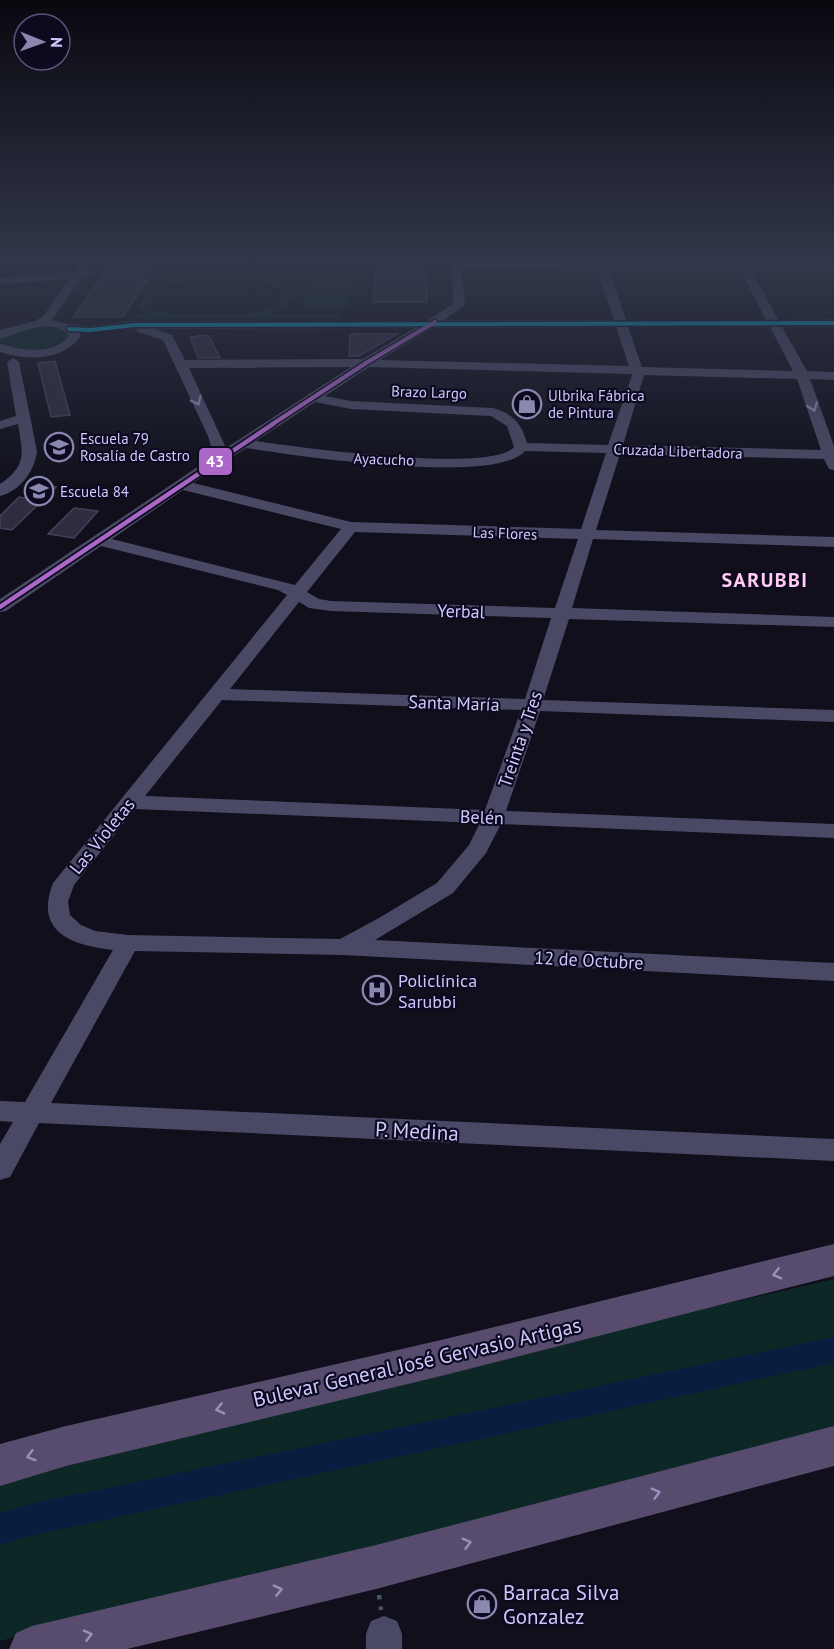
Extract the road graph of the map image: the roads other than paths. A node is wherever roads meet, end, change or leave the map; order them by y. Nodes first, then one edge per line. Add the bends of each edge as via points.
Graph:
1 (74, 338) edge
2 (93, 338) edge
3 (168, 338) edge
4 (406, 338) edge
5 (625, 338) edge
6 (782, 338) edge
7 (0, 349) edge
8 (57, 349) junction
9 (42, 352) junction
10 (4, 362) edge
11 (366, 363) junction
12 (179, 364) junction
13 (634, 370) junction
14 (802, 375) junction
15 (834, 376) edge
16 (315, 398) junction
17 (24, 418) junction
18 (0, 425) edge
19 (214, 436) junction
20 (247, 441) junction
21 (521, 447) junction
22 (614, 449) junction
23 (222, 457) junction
24 (833, 459) edge
25 (181, 485) junction
26 (0, 491) edge
27 (351, 528) junction
28 (586, 536) junction
29 (98, 540) junction
30 (834, 542) edge
31 (299, 594) junction
32 (0, 607) edge
33 (561, 615) junction
34 (834, 622) edge
35 (218, 694) junction
36 (532, 706) junction
37 (834, 716) edge
38 (130, 802) junction
39 (493, 818) junction
40 (834, 831) edge
41 (128, 943) junction
42 (343, 947) junction
43 (834, 972) edge
44 (0, 1111) edge
45 (31, 1113) junction
46 (834, 1150) edge
47 (0, 1168) edge
48 (834, 1260) edge
49 (834, 1446) edge
50 (0, 1465) edge
51 (32, 1649) edge

1 - 8 street
2 - 8 street
3 - 12 street
4 - 11 street
5 - 13 street, Treinta y Tres
6 - 14 street
7 - 9 street
7 - 10 street
8 - 9 street
9 - 10 street
10 - 17 street
11 - 12 street
11 - 13 street
11 - 16 street
12 -> 19 street
13 - 14 street
13 - 22 street, Treinta y Tres via 638,375
14 - 15 street
14 -> 24 street
16 - 20 street
16 - 21 street, Brazo Largo via 360,405 493,412 515,424
17 - 18 street
17 - 26 street via 29,463 22,474
19 - 20 street, Ayacucho
19 - 23 street
20 - 21 street, Ayacucho via 341,458 475,463 505,458
20 - 23 street
21 - 22 street, Cruzada Libertadora
22 - 24 street, Cruzada Libertadora
22 - 28 street, Treinta y Tres
23 - 25 street
25 - 27 street, Las Flores
25 - 29 street
27 - 28 street, Las Flores
27 - 31 street, Las Violetas
28 - 30 street, Las Flores
28 - 33 street, Treinta y Tres
29 - 31 street, Yerbal via 284,586
29 - 32 street
31 - 33 street, Yerbal via 315,604 331,606
31 - 35 street, Las Violetas
33 - 34 street, Yerbal
33 - 36 street, Treinta y Tres
35 - 36 street, Santa María
35 - 38 street, Las Violetas
36 - 37 street, Santa María
36 - 39 street, Treinta y Tres
38 - 39 street, Belén
38 - 41 street, Las Violetas via 64,882 57,904 60,921 68,928 104,941
39 - 40 street, Belén
39 - 42 street, Treinta y Tres via 478,848 445,888
41 - 42 street, Treinta y Tres
41 - 45 street
42 - 43 street, 12 de Octubre
44 - 45 street, P. Medina
45 - 46 street, P. Medina
45 - 47 street
48 -> 50 main road, Bulevar General José Gervasio Artigas via 89,1440
51 -> 49 main road via 376,1567

